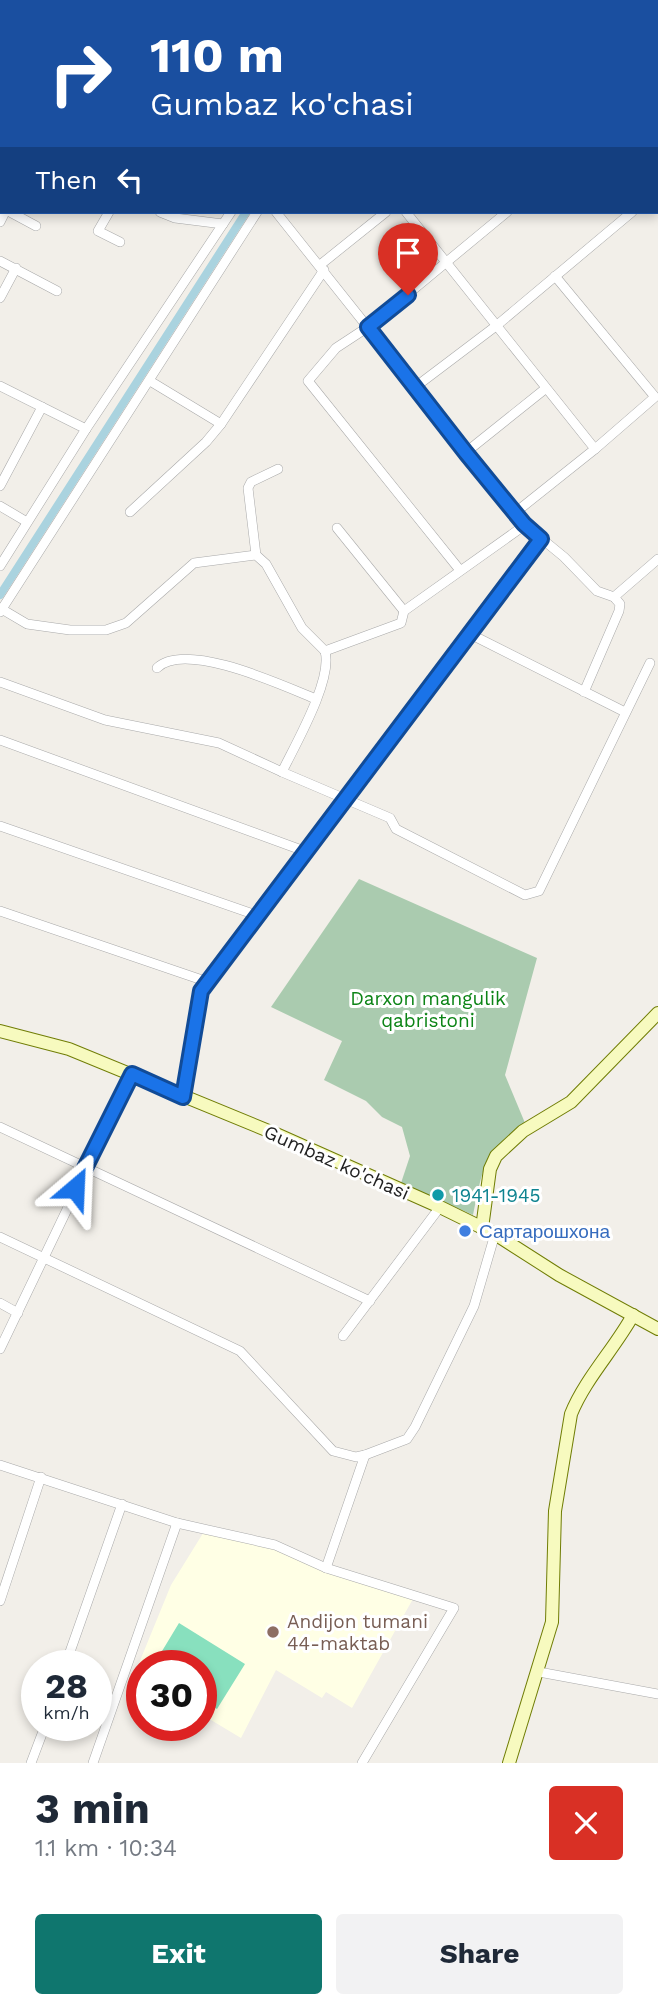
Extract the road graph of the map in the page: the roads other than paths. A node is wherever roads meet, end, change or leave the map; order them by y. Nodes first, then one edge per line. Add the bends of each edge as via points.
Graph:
1 (12, 214) edge
2 (107, 214) edge
3 (165, 214) edge
4 (230, 214) edge
5 (256, 214) edge
6 (278, 214) edge
7 (384, 214) edge
8 (409, 214) edge
9 (505, 214) edge
10 (630, 214) edge
11 (223, 224) junction
12 (36, 226) dead end
13 (120, 242) dead end
14 (0, 261) edge
15 (447, 264) junction
16 (16, 268) junction
17 (322, 268) junction
18 (555, 276) junction
19 (57, 291) dead end
20 (0, 298) edge
21 (496, 326) junction
22 (368, 327) junction
23 (150, 381) junction
24 (0, 386) edge
25 (414, 388) junction
26 (545, 389) junction
27 (41, 407) junction
28 (221, 424) junction
29 (86, 429) junction
30 (594, 449) junction
31 (466, 453) junction
32 (278, 469) dead end
33 (0, 486) edge
34 (0, 506) edge
35 (130, 512) dead end
36 (516, 512) junction
37 (27, 523) junction
38 (524, 524) junction
39 (337, 528) dead end
40 (541, 539) junction
41 (256, 555) junction
42 (658, 559) edge
43 (0, 566) edge
44 (459, 569) junction
45 (614, 597) junction
46 (0, 610) edge
47 (404, 611) junction
48 (470, 634) junction
49 (325, 651) junction
50 (650, 663) dead end
51 (157, 668) dead end
52 (0, 682) edge
53 (584, 692) junction
54 (316, 699) junction
55 (625, 712) junction
56 (0, 740) edge
57 (282, 772) junction
58 (346, 800) junction
59 (0, 827) edge
60 (307, 852) junction
61 (0, 911) edge
62 (259, 916) junction
63 (208, 982) junction
64 (658, 1013) edge
65 (0, 1031) edge
66 (132, 1074) junction
67 (183, 1097) junction
68 (0, 1127) edge
69 (86, 1165) junction
70 (440, 1207) junction
71 (482, 1228) junction
72 (495, 1234) junction
73 (0, 1237) edge
74 (42, 1258) junction
75 (370, 1301) junction
76 (0, 1303) edge
77 (18, 1313) junction
78 (633, 1315) junction
79 (658, 1329) edge
80 (343, 1336) dead end
81 (0, 1349) edge
82 (365, 1455) junction
83 (0, 1465) edge
84 (41, 1477) junction
85 (122, 1504) junction
86 (177, 1522) junction
87 (326, 1568) junction
88 (0, 1601) edge
89 (71, 1650) edge
90 (539, 1672) junction
91 (658, 1694) edge
92 (40, 1741) edge
93 (32, 1763) edge
94 (93, 1763) edge
95 (362, 1763) edge
96 (509, 1763) edge

1 - 12 street
2 - 13 street via 97,231
3 - 11 street
4 - 11 street
5 - 23 street
6 - 17 street
7 - 17 street
8 - 15 street
9 - 15 street
10 - 18 street
11 - 29 street
14 - 16 street
15 - 21 street
15 - 22 street
16 - 19 street
16 - 20 street
17 - 22 street
17 - 28 street
18 - 21 street
18 - 30 street via 655,397
21 - 25 street
21 - 26 street
22 - 25 street
22 - 44 street via 336,348 313,372 309,383
23 - 28 street
23 - 46 street
24 - 27 street
25 - 31 street
26 - 30 street
26 - 31 street
27 - 29 street
27 - 33 street
28 - 35 street
29 - 37 street
30 - 36 street
31 - 36 street
32 - 41 street via 248,488
34 - 37 street
36 - 38 street
37 - 43 street
38 - 40 street
38 - 44 street
39 - 47 street
40 - 45 street via 597,591
40 - 48 street
41 - 46 street via 194,563 126,623 106,630 27,624
41 - 49 street via 266,564 302,628
42 - 45 street
44 - 47 street
45 - 53 street via 619,611
47 - 49 street via 396,626
48 - 53 street
48 - 58 street
49 - 54 street via 326,665
50 - 55 street
51 - 54 street via 170,660 190,659 246,671
52 - 57 street via 105,720 219,743
53 - 55 street
54 - 57 street
55 - 58 street via 534,894 516,892 396,830 390,818
56 - 60 street
57 - 58 street
58 - 60 street
59 - 62 street
60 - 62 street
61 - 63 street
62 - 63 street
63 - 67 street via 201,991
64 - 71 street via 571,1102 523,1131 496,1156
65 - 66 street, Gumbaz ko'chasi via 69,1049
66 - 67 street, Gumbaz ko'chasi
66 - 69 street
67 - 70 street, Gumbaz ko'chasi
68 - 69 street
69 - 74 street
69 - 75 street
70 - 71 street, Gumbaz ko'chasi
70 - 75 street
71 - 72 street, Gumbaz ko'chasi
72 - 78 street, Gumbaz ko'chasi
72 - 82 street via 474,1306 415,1427 407,1439
73 - 74 street
74 - 77 street
74 - 82 street via 240,1350 333,1451
75 - 80 street
76 - 77 street
77 - 81 street
78 - 79 street, Gumbaz ko'chasi
78 - 90 street via 571,1414 555,1511 552,1622
82 - 87 street
83 - 84 street
84 - 85 street
84 - 88 street
85 - 86 street
85 - 89 street
86 - 87 street via 275,1545
86 - 94 street
87 - 95 street via 454,1608
90 - 91 street
90 - 96 street
92 - 93 street

